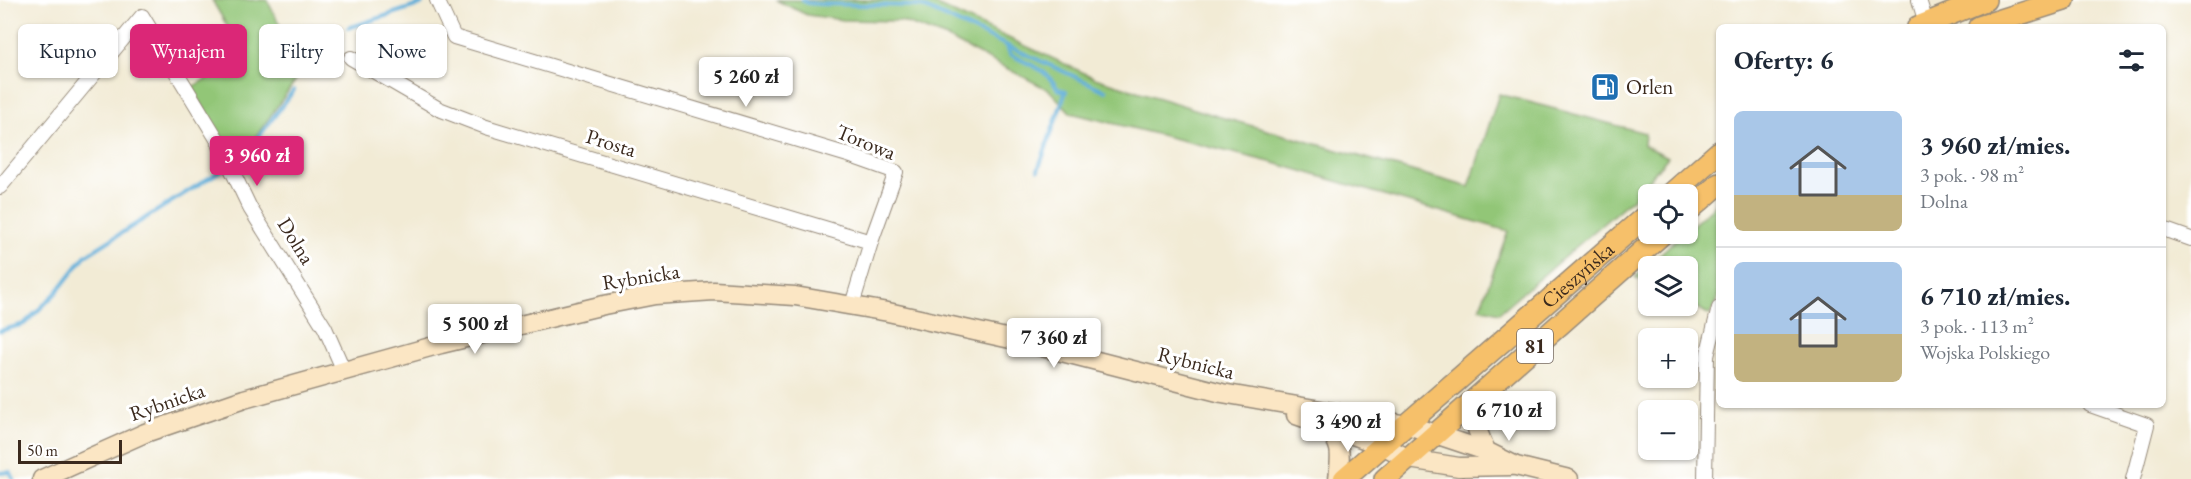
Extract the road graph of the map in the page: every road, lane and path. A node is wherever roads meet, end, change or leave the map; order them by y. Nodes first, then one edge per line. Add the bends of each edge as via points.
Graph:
1 (437, 0) edge
2 (1919, 0) edge
3 (1985, 0) edge
4 (2064, 0) edge
5 (1922, 24) edge
6 (1925, 24) edge
7 (1988, 24) edge
8 (351, 58) dead end
9 (1716, 155) edge
10 (1683, 184) edge
11 (1716, 187) edge
12 (0, 188) edge
13 (1698, 202) edge
14 (1638, 223) edge
15 (2166, 230) edge
16 (2191, 239) edge
17 (871, 242) junction
18 (1651, 244) edge
19 (852, 305) junction
20 (1716, 320) edge
21 (344, 371) junction
22 (1478, 396) junction
23 (1262, 402) junction
24 (2099, 408) edge
25 (1324, 425) junction
26 (1408, 425) junction
27 (1436, 434) junction
28 (1384, 446) junction
29 (1486, 451) junction
30 (1409, 459) junction
31 (1516, 466) junction
32 (42, 479) edge
33 (1338, 479) edge
34 (1344, 479) edge
35 (1385, 479) edge
36 (1569, 479) edge
37 (1705, 479) edge
38 (2133, 479) edge

1 - 17 street, Torowa via 454,37 896,172
2 - 5 street
3 - 6 main road
4 - 7 main road
8 - 17 street, Prosta via 439,109 486,127
9 - 10 main road
11 - 13 main road
12 - 21 street, Dolna via 142,16 217,139 250,208 325,328
14 - 26 main road, Cieszyńska / 81
15 - 16 street
17 - 19 street, Torowa
18 - 22 main road, Cieszyńska / 81
19 - 21 street, Rybnicka via 756,292 655,295 534,321
19 - 23 street, Rybnicka via 929,320
20 - 37 street via 1707,356
21 - 32 street, Rybnicka via 151,430
22 - 27 main road, Cieszyńska / 81
22 - 29 street via 1477,429
23 - 25 street, Rybnicka
23 - 26 street, Rybnicka
24 - 38 street via 2147,424
25 - 28 street, Rybnicka
25 - 33 street via 1341,453
26 - 27 street, Rybnicka
26 - 28 main road, Cieszyńska / 81
27 - 29 street, Rybnicka
27 - 30 main road, Cieszyńska / 81
28 - 30 street, Rybnicka
28 - 34 main road, Cieszyńska / 81
29 - 31 street, Rybnicka
30 - 31 street, Rybnicka via 1459,467
30 - 35 main road, Cieszyńska / 81
31 - 36 street

